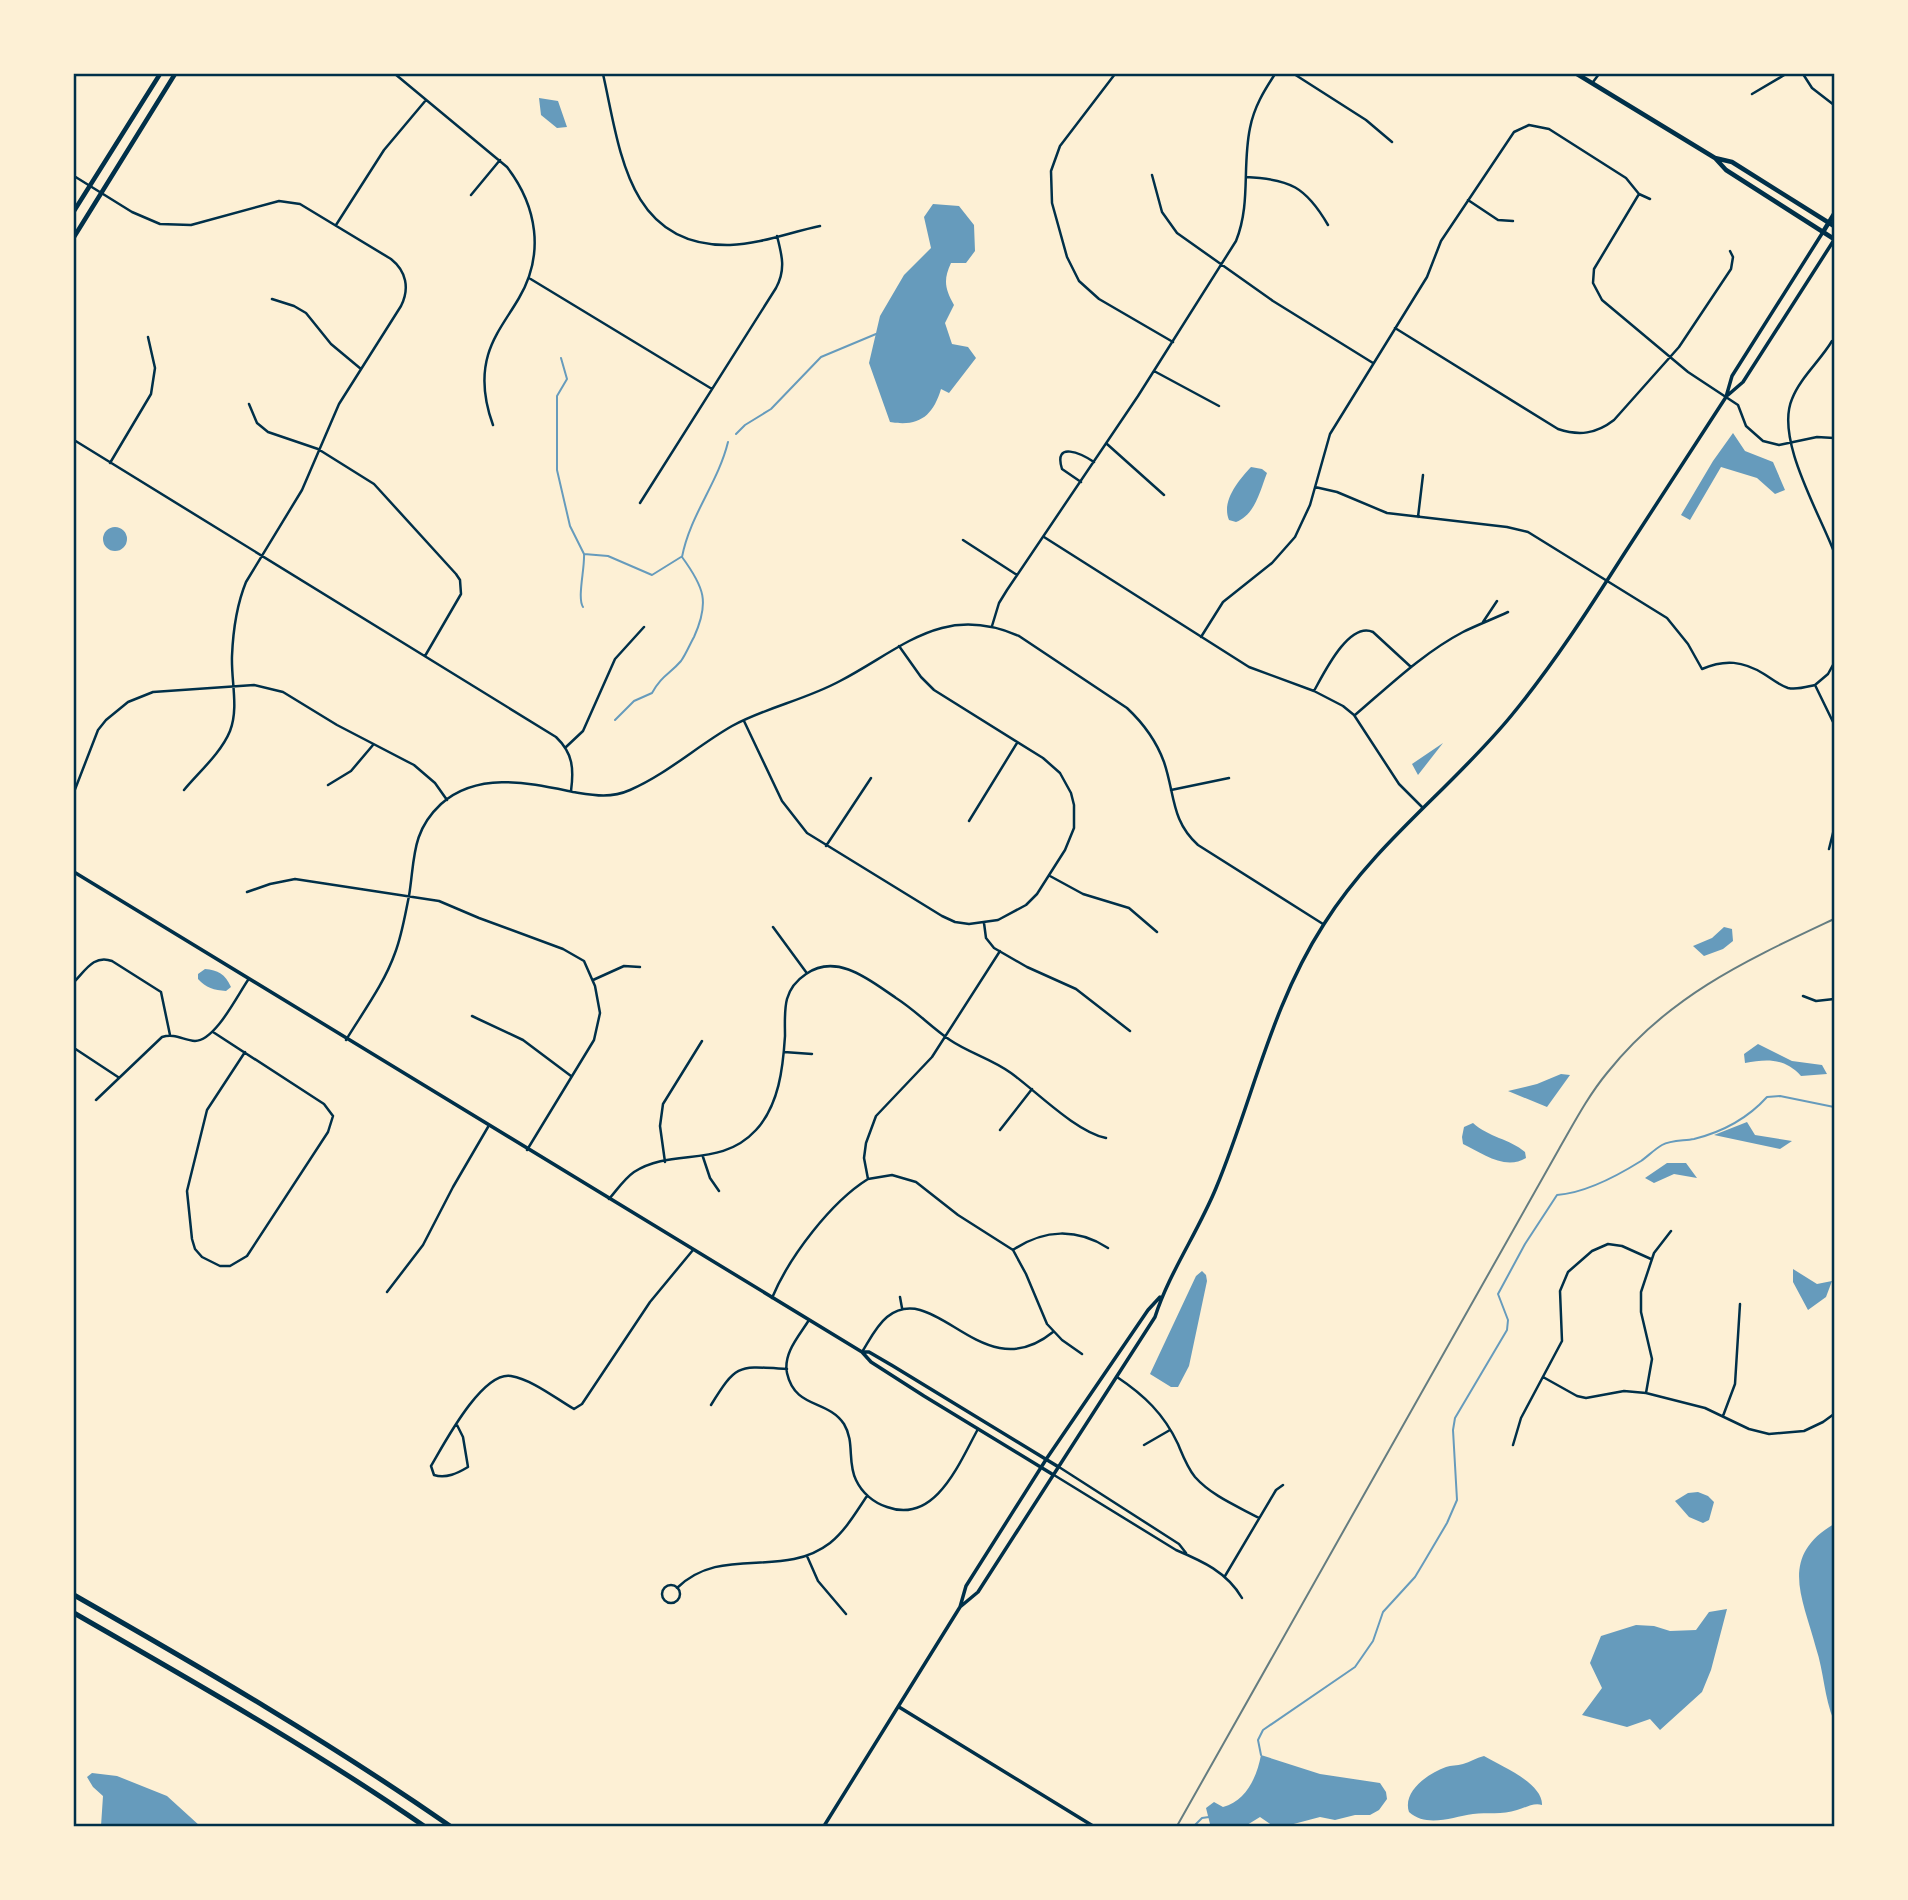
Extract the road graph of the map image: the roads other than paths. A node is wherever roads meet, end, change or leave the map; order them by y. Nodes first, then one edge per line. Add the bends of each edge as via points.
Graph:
1 (160, 74) edge
2 (176, 74) edge
3 (395, 74) edge
4 (603, 74) edge
5 (1115, 74) edge
6 (1275, 74) edge
7 (1293, 74) edge
8 (1577, 74) edge
9 (1599, 74) edge
10 (1786, 74) edge
11 (1803, 74) edge
12 (1592, 83) junction
13 (1752, 94) dead end
14 (427, 100) junction
15 (1835, 105) edge
16 (1392, 142) dead end
17 (1715, 158) junction
18 (500, 160) junction
19 (1152, 175) dead end
20 (74, 176) edge
21 (1246, 177) junction
22 (90, 185) junction
23 (101, 192) junction
24 (1639, 194) junction
25 (471, 195) dead end
26 (1650, 199) dead end
27 (1468, 200) junction
28 (74, 211) edge
29 (1835, 214) edge
30 (1513, 221) dead end
31 (1832, 224) edge
32 (336, 225) junction
33 (1328, 225) dead end
34 (820, 226) dead end
35 (1823, 232) junction
36 (777, 236) junction
37 (74, 237) edge
38 (1835, 240) edge
39 (1730, 251) dead end
40 (1222, 264) junction
41 (529, 278) junction
42 (272, 299) dead end
43 (1395, 328) junction
44 (148, 337) dead end
45 (1834, 341) edge
46 (1173, 342) junction
47 (1670, 357) junction
48 (1373, 363) junction
49 (361, 369) junction
50 (1154, 371) junction
51 (712, 390) junction
52 (1726, 397) junction
53 (249, 404) dead end
54 (1219, 406) dead end
55 (493, 425) dead end
56 (1835, 438) edge
57 (74, 440) edge
58 (1789, 443) junction
59 (1107, 444) junction
60 (318, 449) junction
61 (1094, 462) junction
62 (110, 463) junction
63 (1423, 475) dead end
64 (1081, 482) junction
65 (1315, 487) junction
66 (1164, 495) dead end
67 (640, 503) dead end
68 (1418, 517) junction
69 (1044, 537) junction
70 (963, 540) dead end
71 (1835, 552) edge
72 (262, 555) junction
73 (1017, 575) junction
74 (1607, 580) junction
75 (1497, 601) dead end
76 (1508, 612) dead end
77 (1481, 624) junction
78 (992, 626) junction
79 (644, 627) dead end
80 (1201, 637) junction
81 (898, 645) junction
82 (425, 656) junction
83 (1835, 663) edge
84 (1411, 667) junction
85 (1815, 685) junction
86 (233, 686) junction
87 (1314, 691) junction
88 (1354, 715) junction
89 (744, 721) junction
90 (1835, 724) edge
91 (1017, 743) junction
92 (373, 745) junction
93 (566, 747) junction
94 (871, 778) dead end
95 (1229, 778) dead end
96 (328, 785) dead end
97 (184, 790) dead end
98 (1171, 790) junction
99 (571, 791) junction
100 (74, 792) edge
101 (447, 800) junction
102 (1422, 807) junction
103 (969, 821) dead end
104 (1835, 829) edge
105 (826, 846) junction
106 (1829, 849) dead end
107 (74, 872) edge
108 (1050, 876) junction
109 (247, 892) dead end
110 (409, 895) junction
111 (984, 923) junction
112 (1324, 924) junction
113 (773, 927) dead end
114 (1157, 932) dead end
115 (1000, 951) junction
116 (639, 967) dead end
117 (807, 973) junction
118 (248, 980) junction
119 (593, 980) junction
120 (74, 982) edge
121 (1803, 996) dead end
122 (1835, 999) edge
123 (472, 1016) dead end
124 (1130, 1031) dead end
125 (214, 1032) junction
126 (170, 1035) junction
127 (946, 1037) junction
128 (346, 1040) junction
129 (702, 1041) dead end
130 (74, 1048) edge
131 (245, 1052) junction
132 (784, 1052) junction
133 (812, 1054) dead end
134 (571, 1076) junction
135 (118, 1078) junction
136 (1032, 1089) junction
137 (96, 1100) dead end
138 (488, 1127) junction
139 (1000, 1130) dead end
140 (1106, 1138) dead end
141 (527, 1150) junction
142 (703, 1157) junction
143 (665, 1162) junction
144 (868, 1179) junction
145 (719, 1191) dead end
146 (609, 1200) junction
147 (1671, 1231) dead end
148 (1108, 1248) dead end
149 (693, 1250) junction
150 (1013, 1250) junction
151 (1651, 1259) junction
152 (387, 1292) dead end
153 (1162, 1295) junction
154 (900, 1297) dead end
155 (772, 1298) junction
156 (1740, 1304) dead end
157 (903, 1309) junction
158 (809, 1320) junction
159 (1053, 1332) junction
160 (862, 1352) junction
161 (1082, 1354) dead end
162 (787, 1369) junction
163 (1117, 1377) junction
164 (1543, 1377) junction
165 (1646, 1393) junction
166 (711, 1405) dead end
167 (1835, 1414) edge
168 (1723, 1416) junction
169 (457, 1425) junction
170 (978, 1429) junction
171 (1170, 1430) junction
172 (1144, 1445) dead end
173 (1513, 1446) dead end
174 (1047, 1458) junction
175 (1057, 1466) junction
176 (1041, 1467) junction
177 (1052, 1474) junction
178 (1283, 1485) dead end
179 (867, 1496) junction
180 (1259, 1518) junction
181 (1186, 1553) junction
182 (807, 1556) junction
183 (1224, 1576) junction
184 (677, 1588) junction
185 (74, 1595) edge
186 (1242, 1598) dead end
187 (960, 1607) junction
188 (74, 1613) edge
189 (846, 1614) dead end
190 (899, 1707) junction
191 (424, 1826) edge
192 (450, 1826) edge
193 (824, 1826) edge
194 (1093, 1826) edge

1 - 22 main road
2 - 23 main road
3 - 14 street
4 - 36 street via 627,177 656,218 683,236 716,244
5 - 46 street via 1060,146 1051,171 1052,203 1079,281 1099,299
6 - 21 street via 1257,103 1249,129
7 - 16 street
8 - 12 main road
9 - 12 street
10 - 13 street
11 - 15 street via 1812,88
12 - 17 main road
14 - 18 street
14 - 32 street via 384,150
17 - 31 main road via 1732,162
17 - 35 main road via 1726,170
18 - 25 street
18 - 41 street via 517,180 531,211 536,244
19 - 40 street via 1169,223
20 - 22 street
21 - 33 street via 1277,179 1298,188 1316,204
21 - 40 street via 1241,229
22 - 23 street
22 - 28 main road
23 - 32 street via 160,224 191,225 278,201 300,204
23 - 37 main road
24 - 26 street
24 - 27 street via 1626,178 1549,129 1529,125 1508,138
24 - 47 street via 1594,269 1593,283 1602,300
27 - 30 street via 1498,220
27 - 43 street
29 - 31 main road
31 - 35 main road
32 - 49 street via 391,259 405,280 405,298
34 - 36 street
35 - 38 main road
35 - 52 street via 1732,376
36 - 51 street via 783,265 780,281
38 - 52 street via 1743,382
39 - 47 street via 1731,269
40 - 46 street
40 - 48 street
41 - 51 street
41 - 55 street via 488,355 484,384
42 - 49 street via 306,313 331,344
43 - 47 street via 1568,432 1588,433 1607,426
43 - 48 street
44 - 62 street via 155,368 151,394
45 - 58 street via 1792,398 1786,421
46 - 50 street
47 - 52 street
48 - 65 street via 1330,434
49 - 60 street
50 - 54 street
50 - 59 street
51 - 67 street
52 - 58 street via 1738,405 1746,426 1756,436 1771,444
52 - 74 street
53 - 60 street via 257,423 268,432
56 - 58 street
57 - 62 street
58 - 71 street
59 - 61 street
59 - 66 street
60 - 72 street via 298,496
60 - 82 street via 374,484 460,580 461,594
61 - 64 street
61 - 64 street via 1075,450 1062,456 1062,469
62 - 72 street
63 - 68 street
64 - 69 street
65 - 68 street via 1387,513
65 - 80 street via 1304,522 1285,551 1223,602
68 - 74 street via 1517,528
69 - 73 street
69 - 80 street
70 - 73 street
72 - 82 street
72 - 86 street via 242,594 232,655
73 - 78 street via 999,603
74 - 85 street via 1667,618 1702,669 1736,662 1786,687
74 - 102 street via 1566,644 1509,718
75 - 77 street
76 - 77 street
77 - 84 street
78 - 81 street via 947,625
78 - 98 street via 1019,636 1127,708 1157,746
79 - 93 street via 615,659 583,731
80 - 87 street via 1259,672
81 - 89 street via 830,686
81 - 91 street via 934,690
82 - 93 street via 550,732
83 - 85 street
84 - 87 street via 1365,628 1334,656
84 - 88 street
85 - 90 street
86 - 92 street via 283,692
86 - 97 street via 233,718 227,737
86 - 100 street via 166,691 128,702 106,720 92,742
87 - 88 street
88 - 102 street via 1399,784
89 - 99 street via 658,777 626,792 602,796
89 - 105 street via 782,801 807,834
91 - 103 street
91 - 108 street via 1051,765 1066,782 1074,805 1074,828
92 - 96 street via 351,771
92 - 101 street via 425,773
93 - 99 street via 573,765
94 - 105 street
95 - 98 street
98 - 112 street via 1183,831 1198,845
99 - 101 street via 499,782 468,788
101 - 110 street via 431,815 416,841
102 - 112 street via 1355,880
104 - 106 street
105 - 111 street via 942,916 955,922
107 - 118 street
108 - 111 street via 1026,905
108 - 114 street via 1083,894 1129,908
109 - 110 street via 295,879
110 - 119 street via 439,901 563,948 584,961
110 - 128 street via 395,954
111 - 115 street via 989,944
112 - 153 street via 1283,999 1216,1189
113 - 117 street
115 - 124 street via 1076,989
115 - 127 street
116 - 119 street via 624,966
117 - 127 street via 834,966 860,974
117 - 132 street via 788,998
118 - 125 street
118 - 128 street
119 - 134 street via 600,1013 598,1028
120 - 126 street via 96,960 112,961 161,992
121 - 122 street via 1816,1001
123 - 134 street via 523,1040
125 - 126 street via 196,1041
125 - 131 street
126 - 135 street via 156,1041
127 - 136 street
127 - 144 street via 876,1116 864,1158
128 - 138 street
129 - 143 street via 663,1104 660,1126
130 - 135 street
131 - 131 street via 324,1104 333,1116 328,1132 247,1256 220,1266 195,1249 187,1191 207,1110
132 - 133 street
132 - 142 street via 777,1093 764,1120 744,1141
134 - 141 street
135 - 137 street
136 - 139 street
136 - 140 street via 1086,1131
138 - 141 street
138 - 152 street via 423,1245
141 - 146 street
142 - 143 street
142 - 145 street
143 - 146 street via 631,1174
144 - 150 street via 892,1175 916,1182
144 - 155 street via 845,1196 813,1233
146 - 149 street
147 - 151 street
148 - 150 street via 1081,1235 1052,1233
149 - 155 street
149 - 169 street via 650,1302 582,1405 574,1409 530,1384 501,1376 477,1394
150 - 159 street
151 - 164 street via 1608,1244 1572,1268 1560,1291 1562,1341
151 - 165 street via 1640,1298 1652,1359
153 - 163 street via 1155,1317
153 - 174 street
154 - 157 street
155 - 158 street
156 - 168 street via 1735,1384
157 - 159 street via 923,1310 998,1348 1033,1345
157 - 160 street via 884,1319
158 - 160 street
158 - 162 street via 791,1349
159 - 161 street
160 - 170 street
160 - 174 street
162 - 166 street via 751,1366 738,1370
162 - 179 street via 799,1396 843,1423 851,1441 855,1479
163 - 171 street via 1157,1409
163 - 175 street
164 - 165 street via 1581,1397 1617,1391
164 - 173 street via 1521,1418
165 - 168 street
167 - 168 street via 1811,1429 1783,1435 1756,1432
169 - 169 street via 431,1466 434,1475 458,1473 468,1467
170 - 176 street
170 - 179 street via 942,1492 925,1504 895,1510
171 - 172 street
171 - 180 street via 1195,1477
174 - 175 street
174 - 176 street
175 - 177 street
175 - 181 street via 1179,1544
176 - 177 street
176 - 187 street via 967,1586
177 - 181 street
177 - 187 street via 978,1592
178 - 180 street
179 - 182 street via 841,1533
180 - 183 street
181 - 183 street
182 - 184 street via 780,1563 725,1564 695,1574
182 - 189 street via 818,1581
183 - 186 street
184 - 184 street via 665,1588 664,1600 676,1600
185 - 192 highway via 281,1717
187 - 190 street
188 - 191 highway via 275,1729
190 - 193 street
190 - 194 street

